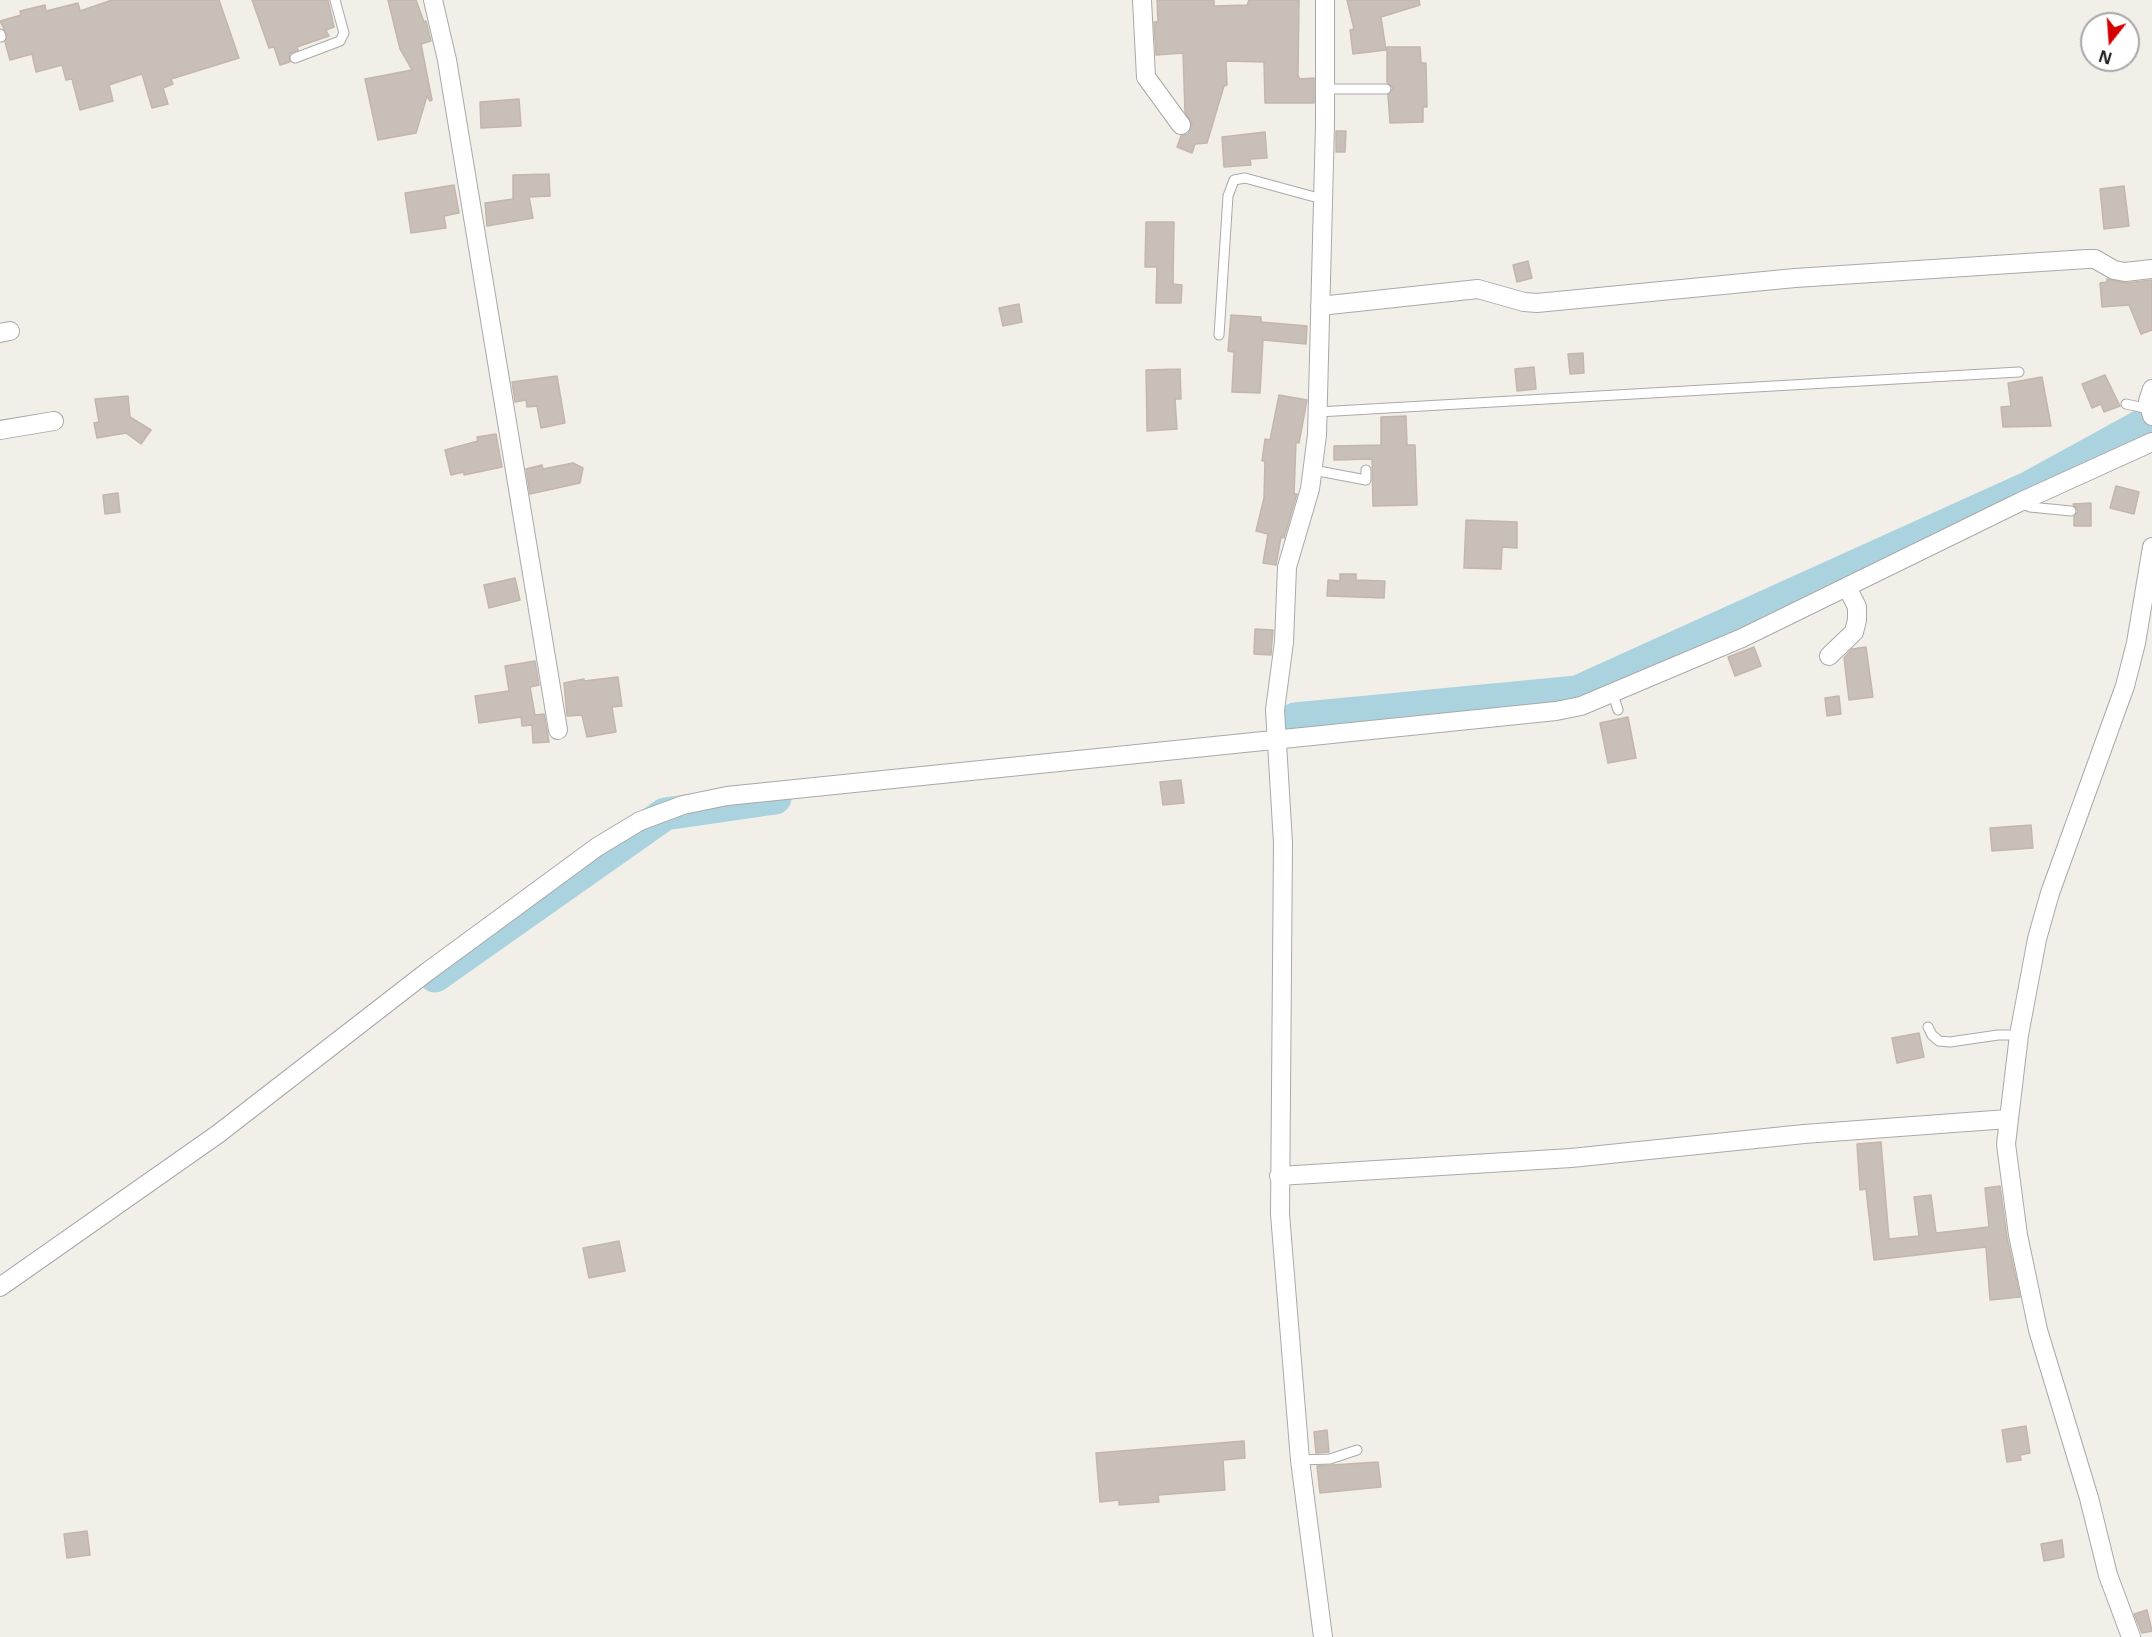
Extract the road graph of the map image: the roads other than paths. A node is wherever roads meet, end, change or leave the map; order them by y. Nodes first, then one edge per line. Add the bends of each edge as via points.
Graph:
1 (335, 0) edge
2 (433, 0) edge
3 (1142, 0) edge
4 (1325, 0) edge
5 (295, 58) dead end
6 (1326, 89) junction
7 (1386, 89) dead end
8 (1181, 125) dead end
9 (1322, 199) junction
10 (2152, 269) edge
11 (1320, 306) junction
12 (1219, 335) dead end
13 (2019, 372) dead end
14 (2152, 389) edge
15 (2126, 404) dead end
16 (1318, 412) junction
17 (2150, 413) edge
18 (54, 421) dead end
19 (0, 430) edge
20 (2152, 446) edge
21 (1313, 470) junction
22 (1366, 470) dead end
23 (2020, 502) junction
24 (2071, 511) dead end
25 (2152, 547) edge
26 (1847, 587) junction
27 (2148, 601) edge
28 (1829, 656) dead end
29 (558, 730) dead end
30 (1278, 739) junction
31 (1928, 1027) dead end
32 (2019, 1035) junction
33 (2008, 1119) junction
34 (1279, 1176) junction
35 (0, 1287) edge
36 (1357, 1450) dead end
37 (1300, 1460) junction
38 (1323, 1637) edge
39 (2131, 1637) edge

1 - 5 lane via 344,33 340,41
2 - 29 street via 447,60
3 - 8 street via 1146,77
4 - 6 street
6 - 7 lane
6 - 9 street
9 - 11 street
9 - 12 lane via 1245,178 1234,180 1228,196
10 - 11 street via 2125,272 2087,259 1795,278 1537,303 1478,289
11 - 16 street
13 - 16 lane
14 - 17 street
15 - 17 lane
16 - 21 street
18 - 19 street
20 - 23 street
21 - 22 lane via 1366,480
21 - 30 street via 1285,582 1284,642 1275,710
23 - 24 lane via 2030,507
23 - 26 street
25 - 27 street
26 - 28 street via 1857,606 1854,632
26 - 30 street via 1615,702
27 - 32 street via 2125,686 2050,893
30 - 34 street via 1283,843
30 - 35 street via 727,796 683,805 640,821 597,847 427,972 218,1134
31 - 32 lane via 1939,1041 1950,1042
32 - 33 street
33 - 34 street via 1804,1134 1571,1158
33 - 39 street via 2009,1172 2026,1281 2108,1575
34 - 37 street
36 - 37 lane via 1330,1459
37 - 38 street

